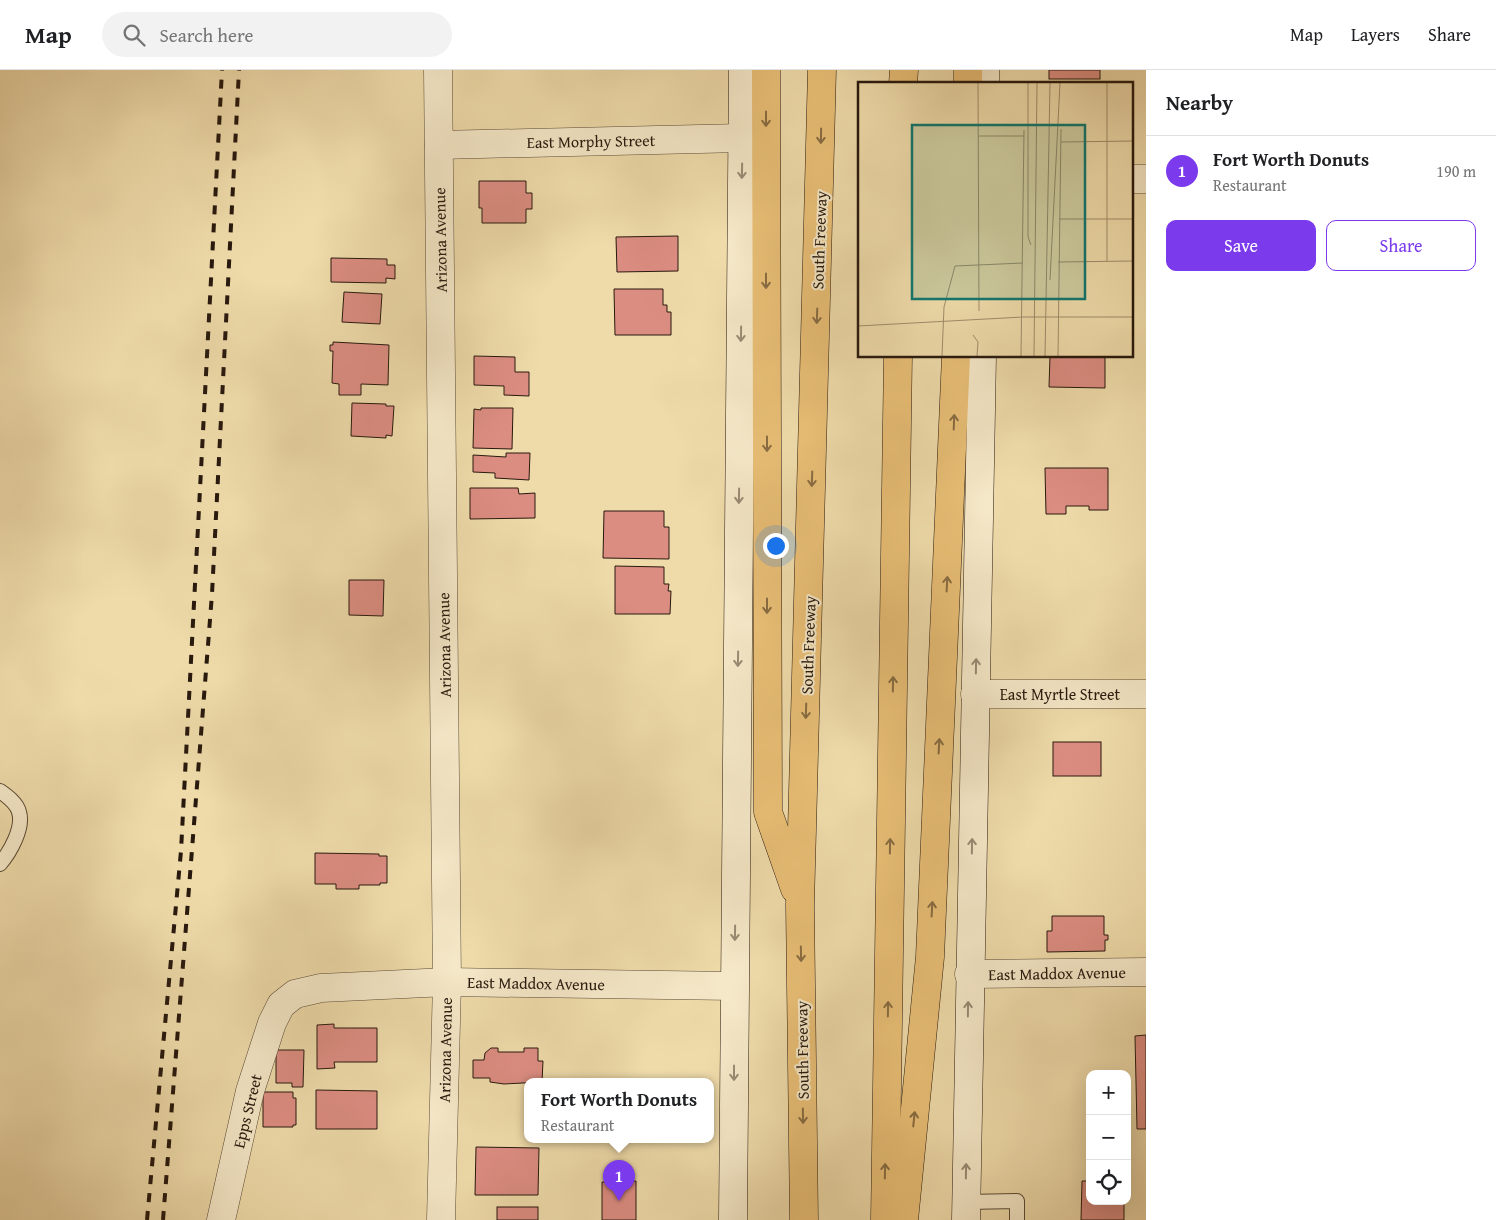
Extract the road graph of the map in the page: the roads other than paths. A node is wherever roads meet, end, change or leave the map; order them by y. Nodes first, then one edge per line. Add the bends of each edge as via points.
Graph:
1 (438, 70) edge
2 (743, 70) edge
3 (766, 70) edge
4 (822, 70) edge
5 (742, 138) junction
6 (439, 144) junction
7 (898, 358) edge
8 (956, 358) edge
9 (982, 358) edge
10 (975, 694) junction
11 (1146, 694) edge
12 (0, 791) edge
13 (0, 864) edge
14 (800, 905) junction
15 (1146, 972) edge
16 (969, 974) junction
17 (447, 982) junction
18 (734, 986) junction
19 (282, 1005) joint
20 (966, 1211) edge
21 (221, 1220) edge
22 (441, 1220) edge
23 (733, 1220) edge
24 (804, 1220) edge
25 (884, 1220) edge
26 (904, 1220) edge
27 (1017, 1220) edge

1 - 6 street, Arizona Avenue
2 - 5 street
3 -> 14 highway via 768,812
4 -> 14 highway, South Freeway
5 - 6 street, East Morphy Street
5 -> 18 street
6 - 17 street, Arizona Avenue
25 -> 7 highway
26 -> 8 highway via 930,957
10 -> 9 street
10 - 11 street, East Myrtle Street
16 -> 10 street
12 - 13 lane via 19,811 20,824 8,854
14 -> 24 highway, South Freeway
15 - 16 street, East Maddox Avenue
20 -> 16 street
17 - 18 street, East Maddox Avenue
17 - 19 street, East Maddox Avenue via 321,988 296,994
17 - 22 street, Arizona Avenue
18 -> 23 street
19 - 21 street, Epps Street via 272,1023 250,1092
20 - 27 lane via 1017,1201

